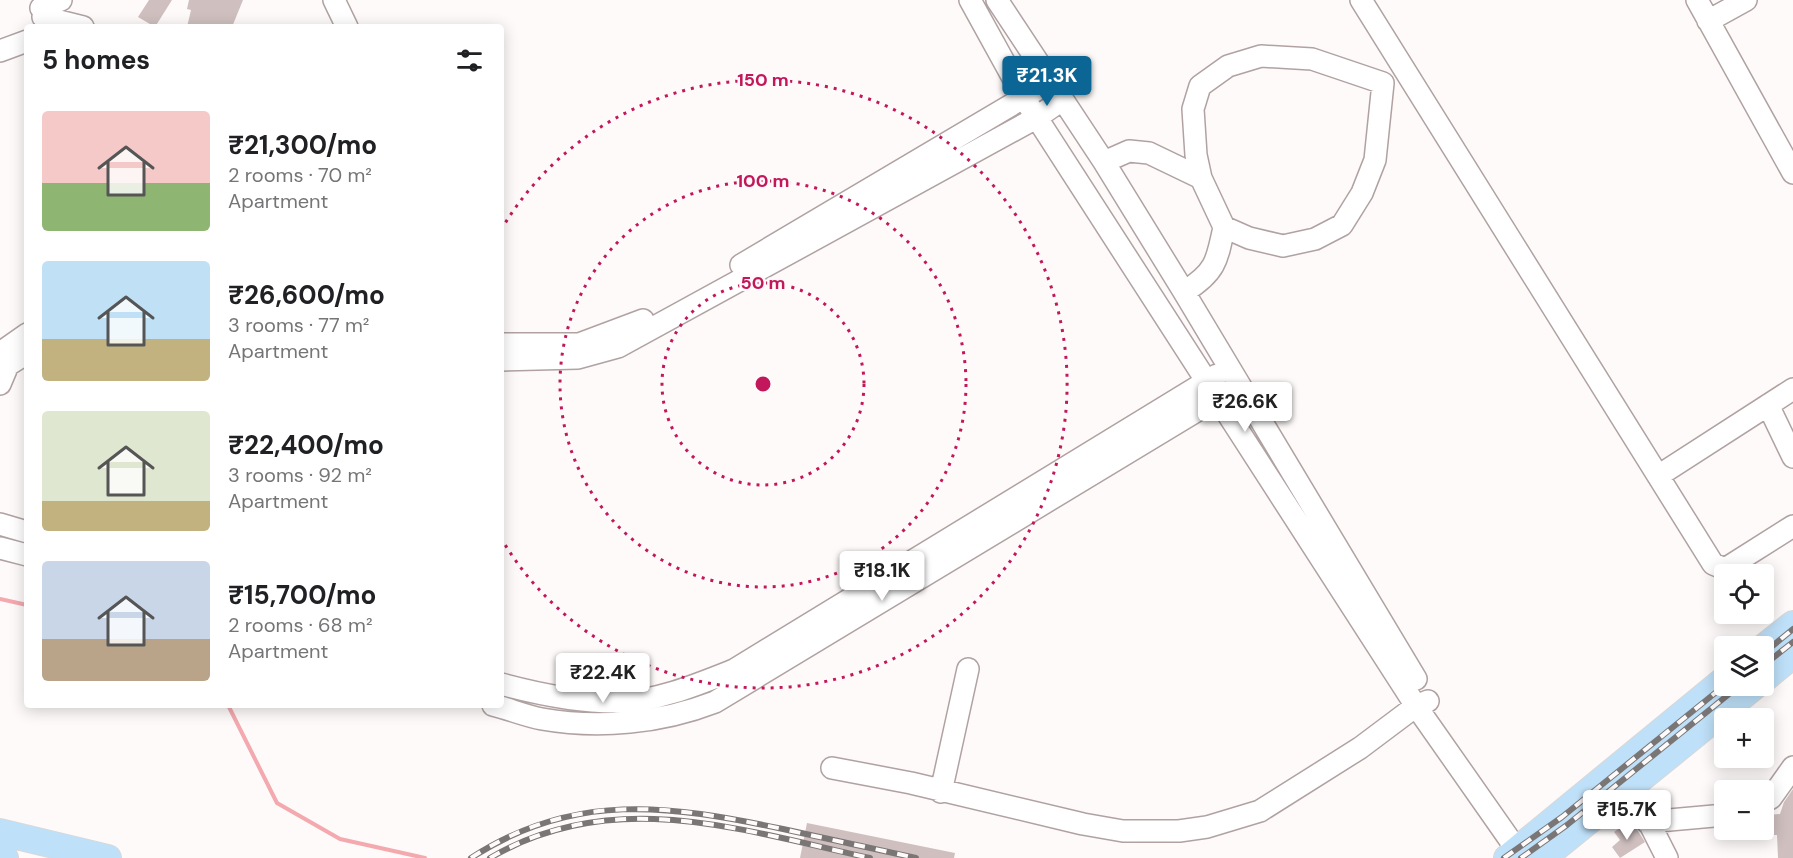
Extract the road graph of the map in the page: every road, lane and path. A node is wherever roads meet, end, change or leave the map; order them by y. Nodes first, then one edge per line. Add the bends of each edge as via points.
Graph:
1 (61, 0) edge
2 (334, 0) edge
3 (970, 0) edge
4 (998, 0) edge
5 (1361, 0) edge
6 (1697, 0) edge
7 (1746, 0) edge
8 (42, 17) edge
9 (1708, 21) junction
10 (71, 24) edge
11 (346, 24) edge
12 (24, 42) edge
13 (0, 51) edge
14 (1050, 82) junction
15 (1024, 98) junction
16 (1062, 100) junction
17 (1036, 118) junction
18 (1104, 162) junction
19 (1793, 173) edge
20 (1201, 178) junction
21 (1224, 227) junction
22 (1184, 292) junction
23 (24, 336) edge
24 (504, 344) edge
25 (0, 353) edge
26 (24, 355) edge
27 (504, 360) edge
28 (1234, 376) junction
29 (1207, 380) junction
30 (0, 384) edge
31 (1793, 389) edge
32 (1219, 399) junction
33 (1768, 405) junction
34 (1793, 457) edge
35 (1658, 476) junction
36 (0, 524) edge
37 (1793, 526) edge
38 (24, 531) edge
39 (0, 548) edge
40 (24, 554) edge
41 (1793, 624) edge
42 (1774, 639) edge
43 (1793, 655) edge
44 (968, 669) dead end
45 (1774, 670) edge
46 (504, 685) edge
47 (1714, 690) edge
48 (1741, 696) edge
49 (1422, 703) junction
50 (504, 708) edge
51 (1793, 767) edge
52 (832, 768) dead end
53 (1624, 777) junction
54 (941, 792) junction
55 (1774, 794) edge
56 (1714, 816) edge
57 (1647, 822) junction
58 (0, 832) edge
59 (1524, 852) edge
60 (0, 857) edge
61 (5, 858) edge
62 (108, 858) edge
63 (1667, 858) edge

1 - 8 street
2 - 11 street
3 - 15 street
4 - 14 street
5 - 35 street
6 - 9 street
7 - 9 street
8 - 10 street
9 - 19 street
12 - 13 street
14 - 15 street
14 - 16 street
15 - 17 street
15 - 24 street via 651,317 579,344
16 - 17 street
16 - 18 street
17 - 27 street via 618,347 578,358
17 - 29 street
18 - 20 street via 1129,152 1149,153
18 - 22 street
20 - 21 street
20 - 21 street via 1193,109 1200,86 1228,66 1261,57 1312,58 1383,83 1375,160 1362,193 1341,225 1315,239 1283,246
21 - 22 street via 1217,262 1206,279
22 - 28 street
23 - 25 street
26 - 30 street via 8,365
28 - 29 street
28 - 32 street
28 - 49 street
29 - 32 street
29 - 46 street via 734,670 681,691 617,703 542,695
31 - 33 street
32 - 49 street
32 - 50 street via 715,702 690,712 613,724 542,719
33 - 34 street
33 - 35 street
35 - 37 street via 1713,564 1719,567 1725,569
36 - 38 street
39 - 40 street
41 - 42 main road
43 - 45 main road
44 - 54 street
47 - 53 main road
48 - 53 main road
49 - 54 street via 1360,748 1260,811 1207,827 1123,831
49 - 59 street
51 - 55 street
52 - 54 street
53 - 57 street
53 - 59 main road
56 - 57 street
57 - 63 street
58 - 62 main road
60 - 61 main road

